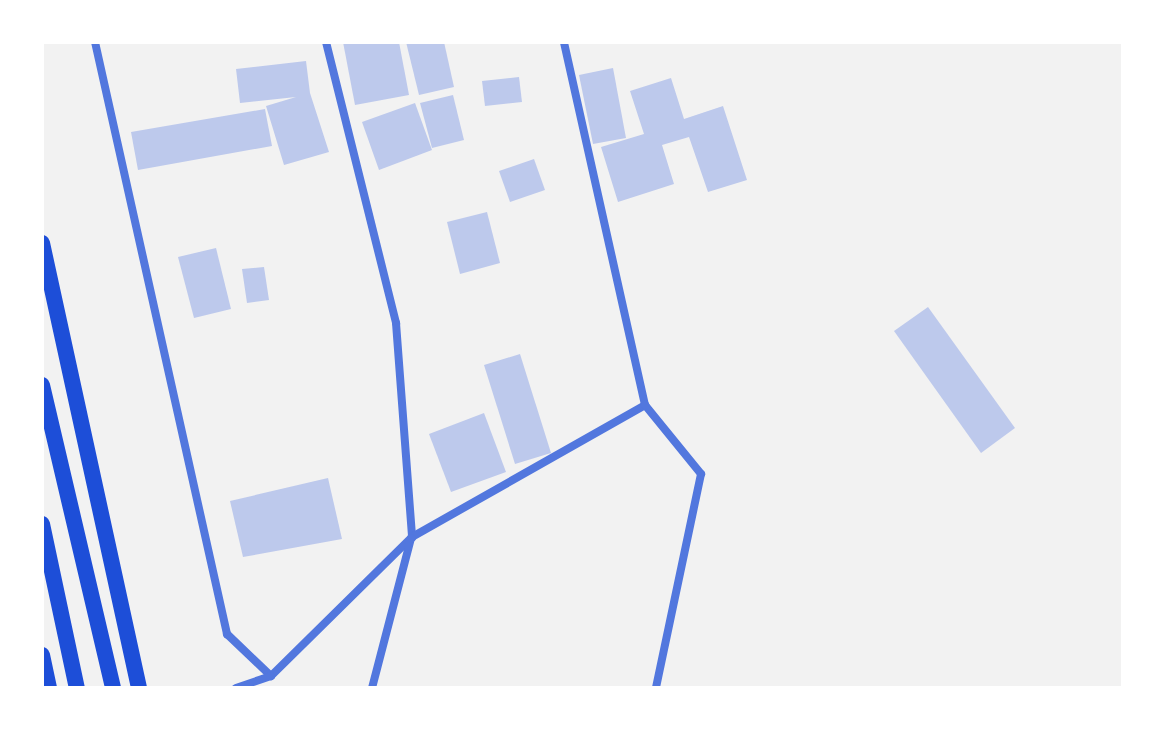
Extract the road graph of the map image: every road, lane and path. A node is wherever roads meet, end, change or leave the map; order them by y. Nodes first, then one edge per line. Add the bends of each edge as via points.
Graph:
1 (95, 42) edge
2 (326, 42) edge
3 (564, 42) edge
4 (42, 243) edge
5 (42, 385) edge
6 (645, 405) junction
7 (42, 524) edge
8 (412, 537) junction
9 (42, 655) edge
10 (271, 676) junction
11 (49, 688) edge
12 (77, 688) edge
13 (113, 688) edge
14 (139, 688) edge
15 (236, 688) edge
16 (372, 688) edge
17 (656, 688) edge

1 - 10 street via 227,634
2 - 8 street via 396,323
3 - 6 street
4 - 14 main road
5 - 13 main road
6 - 8 street
6 - 17 street via 701,474
7 - 12 main road
8 - 10 street
8 - 16 street
9 - 11 main road
10 - 15 street

